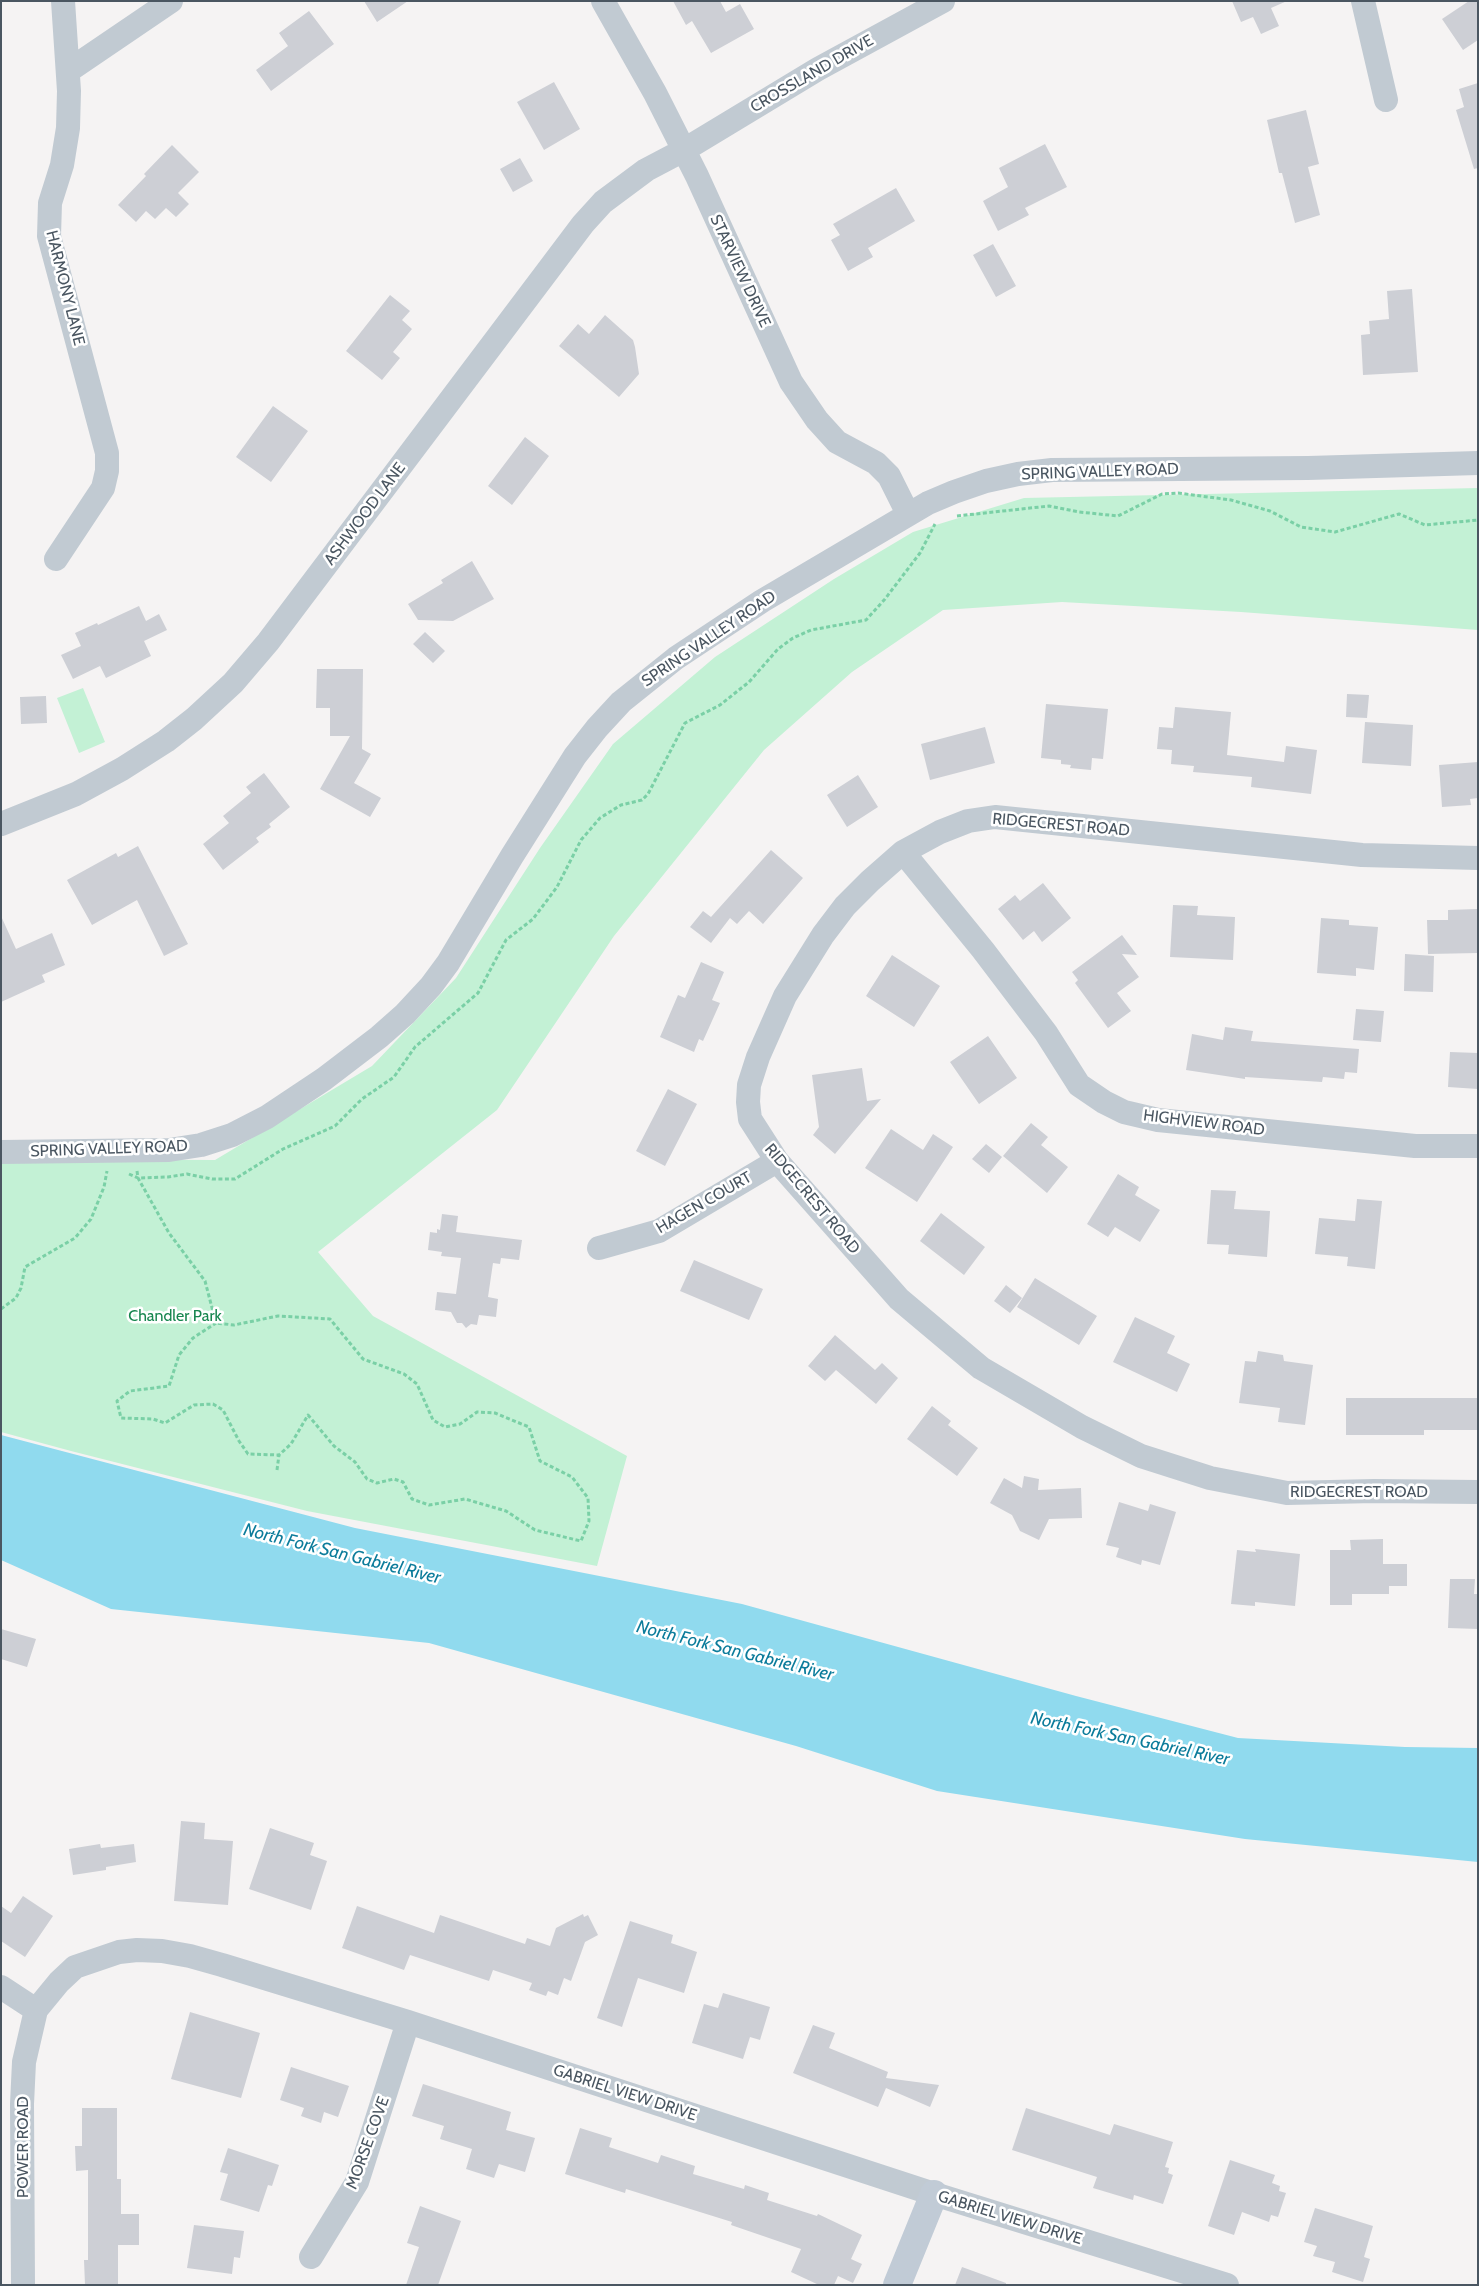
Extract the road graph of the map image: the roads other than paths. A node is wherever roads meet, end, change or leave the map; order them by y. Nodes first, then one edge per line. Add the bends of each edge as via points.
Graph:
1 (63, 1) edge
2 (171, 1) edge
3 (603, 1) edge
4 (943, 1) edge
5 (1363, 1) edge
6 (68, 71) junction
7 (1386, 100) dead end
8 (684, 150) junction
9 (1478, 463) edge
10 (908, 514) junction
11 (56, 559) dead end
12 (1, 824) edge
13 (904, 852) junction
14 (1478, 858) edge
15 (1478, 1146) edge
16 (1, 1152) edge
17 (777, 1161) junction
18 (599, 1248) dead end
19 (1478, 1492) edge
20 (1, 1987) edge
21 (36, 2010) junction
22 (408, 2022) junction
23 (934, 2194) junction
24 (311, 2256) dead end
25 (23, 2285) edge
26 (897, 2285) edge
27 (1227, 2285) edge

1 - 6 street, HARMONY LANE
2 - 6 street
3 - 8 street, STARVIEW DRIVE
4 - 8 street, CROSSLAND DRIVE via 818,69
5 - 7 street
6 - 11 street, HARMONY LANE via 68,128 62,165 50,203 49,236 107,453 107,470 103,488
8 - 10 street, STARVIEW DRIVE via 791,382 837,442 876,463 889,476
8 - 12 street, ASHWOOD LANE via 626,183 583,224 268,642 233,683 166,741 122,769 76,794
9 - 10 street, SPRING VALLEY ROAD via 1052,470 986,481
10 - 16 street, SPRING VALLEY ROAD via 676,658 621,702 575,756 448,963 405,1014 324,1079 267,1117 232,1135 201,1145 169,1150
13 - 14 street, RIDGECREST ROAD via 968,821 995,817 1362,855
13 - 15 street, HIGHVIEW ROAD via 1046,1033 1080,1085 1104,1102 1124,1112 1167,1121 1415,1146
13 - 17 street, RIDGECREST ROAD via 870,880 823,935 784,996 758,1057 748,1085 750,1119
17 - 18 street, HAGEN COURT via 659,1231
17 - 19 street, RIDGECREST ROAD via 899,1299 927,1324 981,1368 1082,1427 1133,1452 1210,1478 1287,1493 1374,1490
20 - 21 street
21 - 22 street, GABRIEL VIEW DRIVE via 75,1967 119,1952 137,1950 190,1956
21 - 25 street, POWER ROAD via 24,2062 22,2104
22 - 23 street, GABRIEL VIEW DRIVE
22 - 24 street, MORSE COVE via 357,2182
23 - 26 street
23 - 27 street, GABRIEL VIEW DRIVE

